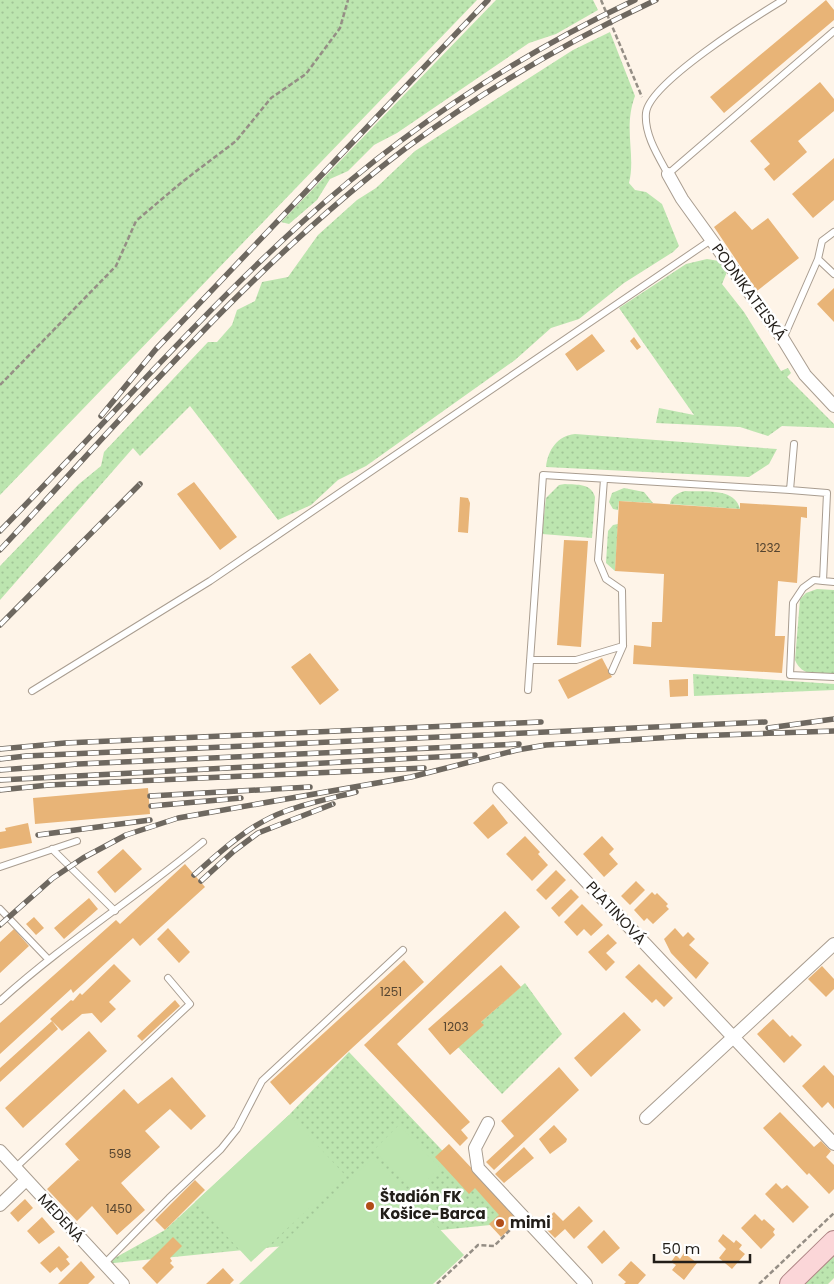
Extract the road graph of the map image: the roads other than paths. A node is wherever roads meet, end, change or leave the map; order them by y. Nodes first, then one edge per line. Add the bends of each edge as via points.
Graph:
1 (783, 0) edge
2 (834, 32) edge
3 (668, 174) junction
4 (834, 232) edge
5 (711, 240) junction
6 (818, 259) junction
7 (834, 274) edge
8 (783, 339) junction
9 (834, 406) edge
10 (794, 444) dead end
11 (604, 479) junction
12 (834, 487) edge
13 (790, 490) junction
14 (827, 493) junction
15 (822, 581) junction
16 (834, 582) edge
17 (623, 646) junction
18 (530, 660) junction
19 (612, 671) dead end
20 (834, 677) edge
21 (528, 690) dead end
22 (32, 691) dead end
23 (498, 789) dead end
24 (77, 841) dead end
25 (203, 842) dead end
26 (52, 849) junction
27 (0, 867) edge
28 (0, 909) edge
29 (115, 912) junction
30 (834, 944) edge
31 (403, 950) dead end
32 (48, 959) junction
33 (168, 978) dead end
34 (0, 1001) edge
35 (734, 1037) junction
36 (646, 1118) dead end
37 (488, 1123) dead end
38 (834, 1144) edge
39 (0, 1151) edge
40 (15, 1168) junction
41 (26, 1180) junction
42 (0, 1205) edge
43 (834, 1241) edge
44 (104, 1264) junction
45 (116, 1282) edge
46 (586, 1284) edge
47 (790, 1284) edge

1 - 3 lane via 697,58 658,93 648,107 646,129
2 - 3 lane
3 - 5 street, PODNIKATEĽSKÁ
4 - 6 lane via 822,241
5 - 8 street, PODNIKATEĽSKÁ
5 - 22 lane via 210,581
6 - 7 lane
6 - 8 lane
8 - 9 street, PODNIKATEĽSKÁ via 806,375
10 - 13 lane
11 - 13 lane
11 - 17 lane via 598,560 606,579 622,590
11 - 18 lane via 543,475
12 - 14 lane
13 - 14 lane
14 - 15 lane
15 - 16 lane
15 - 20 lane via 814,580 803,588 793,603 790,675
17 - 18 lane via 576,660
17 - 19 lane
18 - 21 lane
23 - 35 street, PLATINOVÁ
24 - 26 lane
25 - 29 lane
26 - 27 lane
26 - 29 lane
28 - 32 lane
29 - 32 lane
30 - 35 street
31 - 44 lane via 262,1081 237,1129 221,1149
32 - 34 lane
33 - 40 lane via 190,1004
35 - 36 street
35 - 38 street, PLATINOVÁ
37 - 46 street via 475,1148 478,1168
39 - 40 street, MEDENÁ
40 - 41 street, MEDENÁ
41 - 42 street
41 - 44 street, MEDENÁ
43 - 47 main road
44 - 45 street, MEDENÁ

